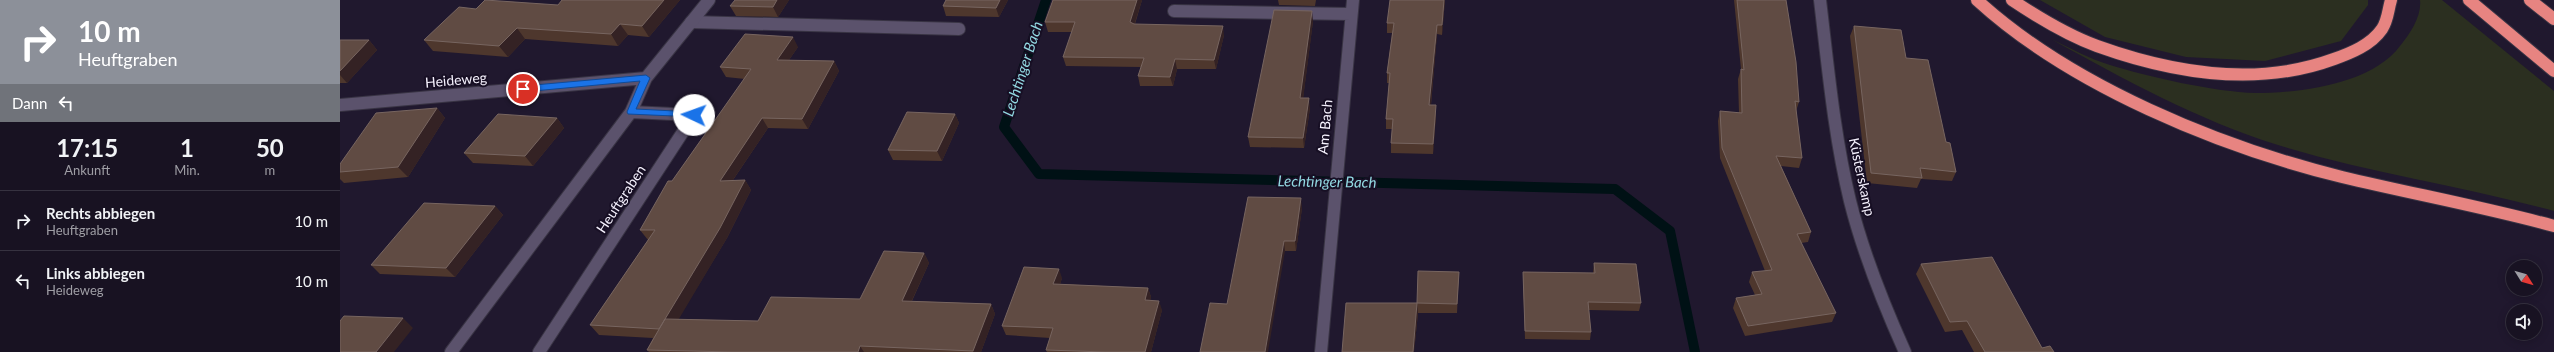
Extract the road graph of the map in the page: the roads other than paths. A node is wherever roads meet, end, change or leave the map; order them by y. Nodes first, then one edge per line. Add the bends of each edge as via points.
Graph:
1 (709, 0) edge
2 (1353, 0) edge
3 (1820, 0) edge
4 (1977, 0) edge
5 (2012, 0) edge
6 (2392, 0) edge
7 (2469, 0) edge
8 (2530, 0) edge
9 (1174, 11) dead end
10 (1352, 14) junction
11 (2554, 19) edge
12 (691, 22) junction
13 (958, 29) dead end
14 (2554, 71) edge
15 (646, 78) junction
16 (340, 105) edge
17 (631, 112) junction
18 (2554, 226) edge
19 (451, 352) edge
20 (538, 352) edge
21 (1321, 352) edge
22 (1905, 352) edge

1 - 12 street
2 - 10 street, Am Bach
3 - 22 street, Küsterskamp via 1845,178 1880,296
4 - 18 highway via 2048,54 2119,94 2199,131 2341,177
5 - 6 highway via 2047,24 2108,50 2178,67 2239,74 2289,72 2330,62 2364,47 2385,24
7 - 14 highway
8 - 11 highway
9 - 10 street
10 - 21 street, Am Bach
12 - 13 street
12 - 15 street
15 - 16 street, Heideweg
15 - 17 street
17 - 19 street
17 - 20 street, Heuftgraben via 694,115

